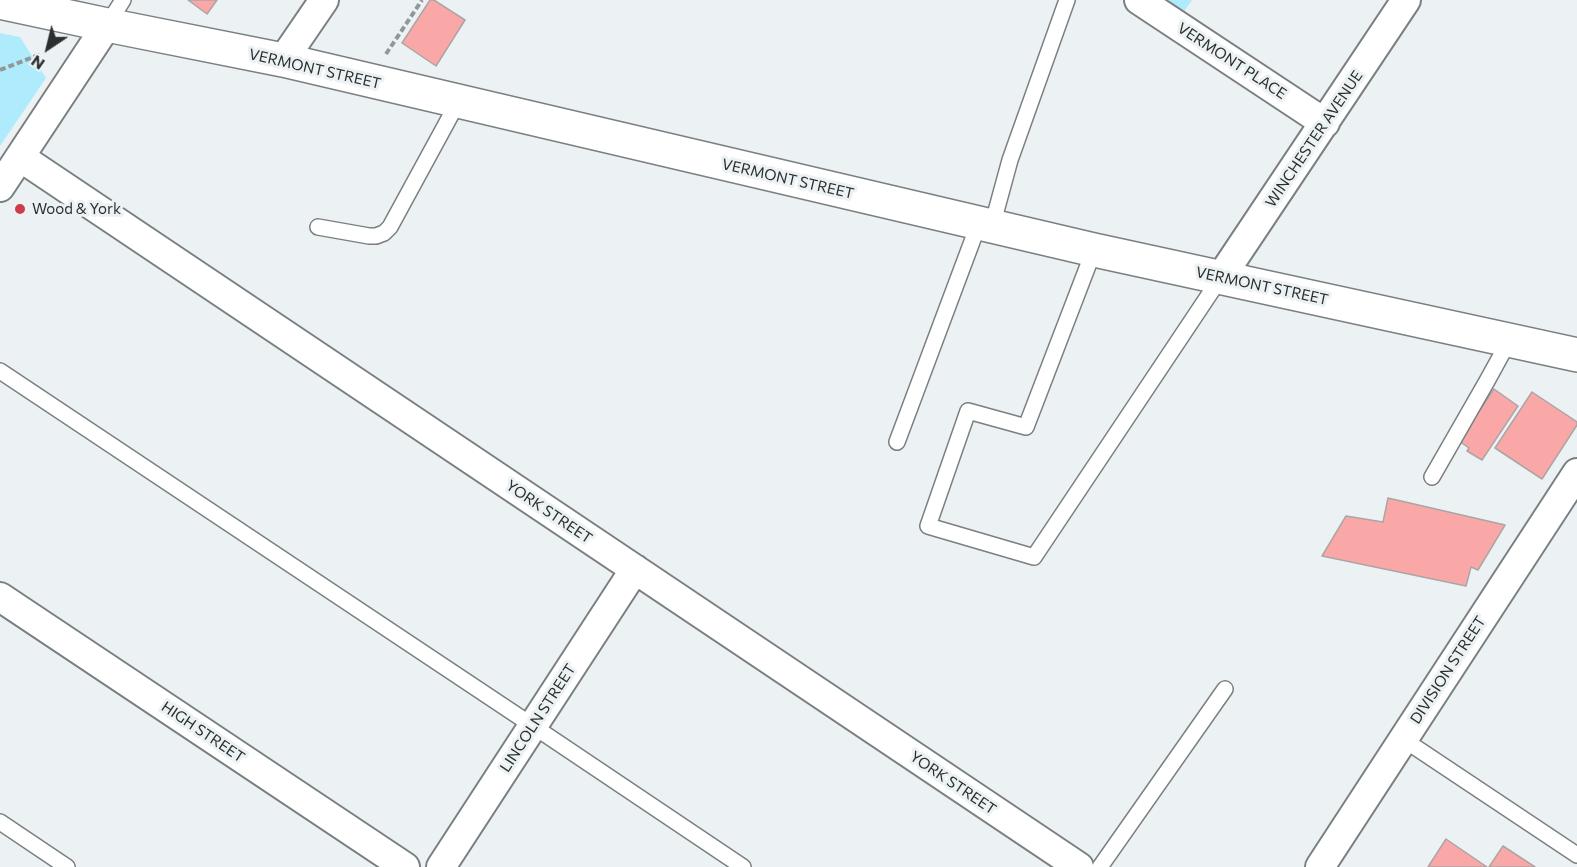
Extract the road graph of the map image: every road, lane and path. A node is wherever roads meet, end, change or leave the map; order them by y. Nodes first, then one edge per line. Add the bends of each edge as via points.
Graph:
1 (324, 0) edge
2 (422, 0) edge
3 (1067, 0) edge
4 (1139, 0) edge
5 (1406, 0) edge
6 (0, 2) edge
7 (115, 13) edge
8 (41, 54) dead end
9 (384, 57) dead end
10 (283, 60) junction
11 (0, 70) edge
12 (458, 102) junction
13 (1325, 123) junction
14 (20, 157) junction
15 (0, 187) edge
16 (986, 225) junction
17 (318, 227) dead end
18 (1094, 250) junction
19 (1221, 278) junction
20 (1509, 340) junction
21 (1577, 355) edge
22 (0, 371) edge
23 (897, 442) dead end
24 (1577, 473) edge
25 (1432, 477) dead end
26 (634, 569) junction
27 (0, 597) edge
28 (1225, 689) dead end
29 (533, 726) junction
30 (1403, 739) junction
31 (0, 822) edge
32 (1577, 855) edge
33 (67, 867) edge
34 (405, 867) edge
35 (441, 867) edge
36 (742, 867) edge
37 (1079, 867) edge
38 (1100, 867) edge
39 (1320, 867) edge

1 - 10 street
2 - 9 path
3 - 16 lane
4 - 13 street, VERMONT PLACE
5 - 13 street, WINCHESTER AVENUE
6 - 7 street, VERMONT STREET
7 - 10 street, VERMONT STREET
7 - 14 street
8 - 11 path
10 - 12 street, VERMONT STREET
12 - 16 street, VERMONT STREET
12 - 17 lane via 384,233 369,236
13 - 19 street, WINCHESTER AVENUE
14 - 15 street
14 - 26 street, YORK STREET
16 - 18 street, VERMONT STREET
16 - 23 lane
18 - 19 street, VERMONT STREET
18 - 19 lane via 1026,427 968,411 928,526 1034,557
19 - 20 street, VERMONT STREET
20 - 21 street, VERMONT STREET
20 - 25 lane
22 - 29 lane
24 - 30 street, DIVISION STREET
26 - 29 street, LINCOLN STREET
26 - 37 street, YORK STREET
27 - 34 street, HIGH STREET
28 - 38 lane
29 - 35 street, LINCOLN STREET
29 - 36 lane
30 - 32 lane
30 - 39 street, DIVISION STREET
31 - 33 lane

